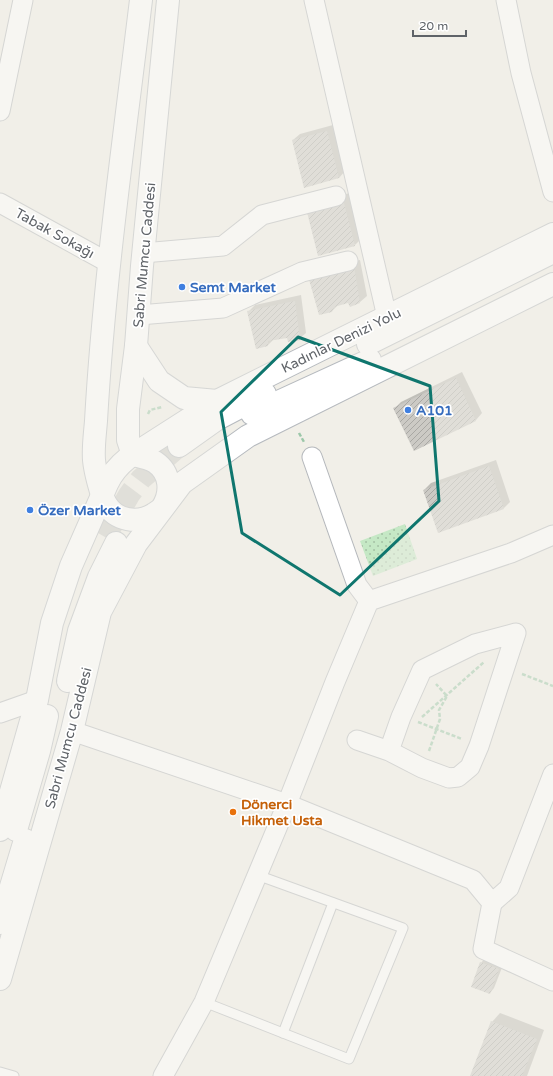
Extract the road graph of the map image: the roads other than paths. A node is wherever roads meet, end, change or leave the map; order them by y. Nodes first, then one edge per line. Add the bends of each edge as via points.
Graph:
1 (23, 0) edge
2 (141, 0) edge
3 (168, 0) edge
4 (314, 0) edge
5 (506, 0) edge
6 (0, 111) edge
7 (553, 192) edge
8 (336, 196) dead end
9 (0, 203) edge
10 (553, 234) edge
11 (553, 252) edge
12 (143, 253) junction
13 (348, 261) dead end
14 (110, 263) junction
15 (553, 268) edge
16 (553, 284) edge
17 (139, 315) junction
18 (387, 317) junction
19 (136, 346) junction
20 (217, 401) junction
21 (134, 455) junction
22 (312, 457) dead end
23 (102, 496) junction
24 (161, 509) junction
25 (553, 535) edge
26 (369, 601) junction
27 (37, 700) junction
28 (0, 713) edge
29 (72, 731) junction
30 (357, 740) dead end
31 (389, 750) junction
32 (553, 774) edge
33 (287, 804) junction
34 (0, 830) edge
35 (257, 875) junction
36 (0, 884) edge
37 (25, 894) junction
38 (333, 903) junction
39 (492, 903) junction
40 (0, 923) edge
41 (0, 960) edge
42 (0, 979) edge
43 (553, 981) edge
44 (204, 1002) junction
45 (283, 1033) junction
46 (0, 1072) edge
47 (14, 1076) edge
48 (164, 1076) edge

1 - 6 street
2 - 14 main road
3 - 12 main road, Sabri Mumcu Caddesi
4 - 18 street
5 - 7 street via 521,73
8 - 12 street via 262,215 223,246
9 - 14 street, Tabak Sokağı
10 - 18 main road, Kadınlar Denizi Yolu
11 - 15 main road via 217,419 183,451 249,416 391,350
12 - 17 main road, Sabri Mumcu Caddesi
13 - 17 street via 302,272 223,308
14 - 23 main road via 94,460
16 - 24 main road via 248,436 182,483
17 - 19 main road, Sabri Mumcu Caddesi
18 - 20 main road, Kadınlar Denizi Yolu
19 - 20 main road via 159,381 184,398
19 - 21 main road, Sabri Mumcu Caddesi via 128,409 128,440
20 - 21 main road, Kadınlar Denizi Yolu
21 - 23 main road via 119,465 111,475
21 - 24 main road via 156,463 168,477 168,493
22 - 26 street via 357,585
23 - 24 main road via 112,512 134,520 143,519
23 - 27 main road via 71,566 52,623
24 - 29 main road, Sabri Mumcu Caddesi via 136,544 100,612
25 - 26 street via 511,553
26 - 33 street
27 - 28 street
27 - 34 main road
29 - 33 street
29 - 37 main road, Sabri Mumcu Caddesi
30 - 31 street
31 - 31 street via 422,670 475,644 516,633 470,767 458,777 449,778 422,768
32 - 39 street via 510,888
33 - 35 street
33 - 39 street via 473,880
35 - 38 lane
35 - 44 street
36 - 40 main road via 39,751 74,606 110,540 79,631 61,714
37 - 41 main road
37 - 42 main road, Sabri Mumcu Caddesi
38 - 45 lane
38 - 45 lane via 402,928 350,1059
39 - 43 street via 483,949
44 - 45 lane
44 - 48 street
46 - 47 lane

